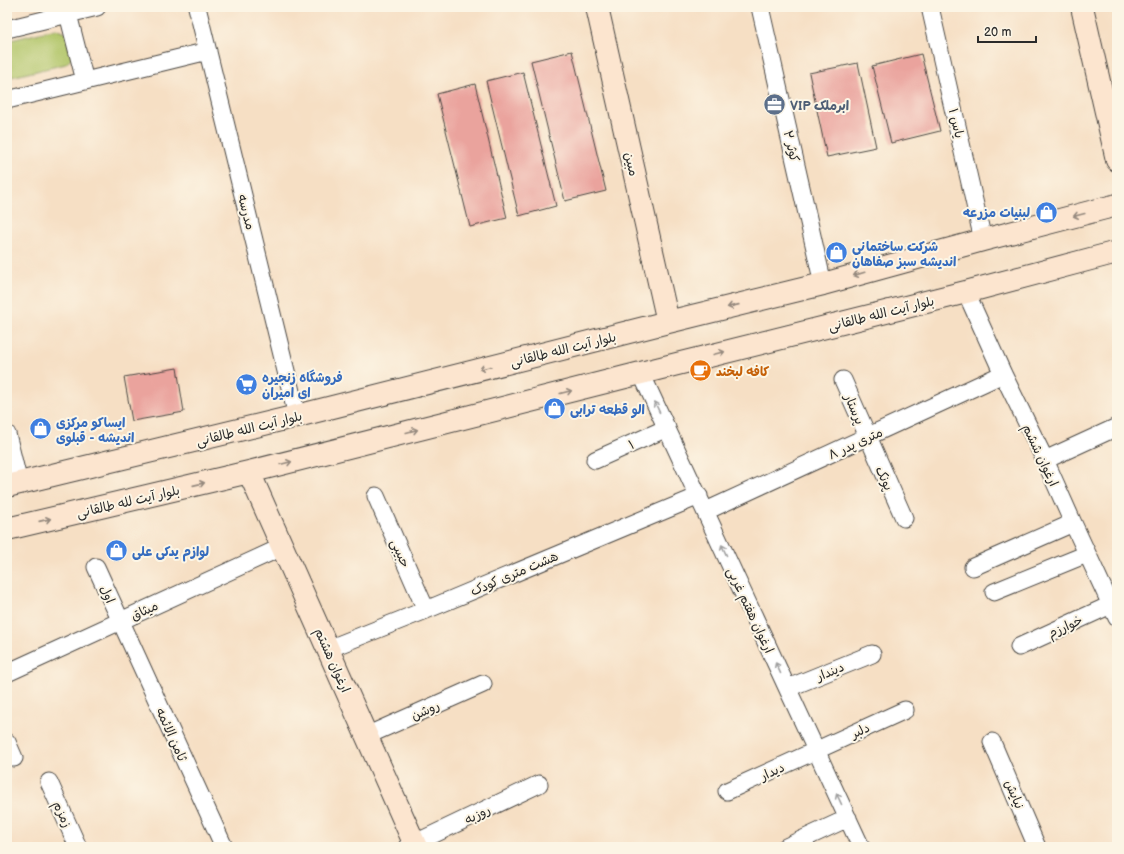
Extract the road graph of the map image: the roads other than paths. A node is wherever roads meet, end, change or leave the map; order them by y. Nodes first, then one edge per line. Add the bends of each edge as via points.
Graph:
1 (97, 7) edge
2 (197, 7) edge
3 (597, 7) edge
4 (760, 7) edge
5 (930, 7) edge
6 (1082, 7) edge
7 (68, 14) junction
8 (7, 29) edge
9 (208, 51) junction
10 (85, 81) junction
11 (7, 100) edge
12 (1117, 160) edge
13 (1117, 206) edge
14 (983, 240) junction
15 (1117, 252) edge
16 (824, 284) junction
17 (966, 292) junction
18 (668, 322) junction
19 (641, 373) junction
20 (1003, 374) junction
21 (843, 380) dead end
22 (297, 416) junction
23 (1117, 427) edge
24 (667, 428) junction
25 (7, 434) edge
26 (867, 437) junction
27 (595, 460) dead end
28 (1045, 460) junction
29 (249, 472) junction
30 (13, 485) edge
31 (376, 496) dead end
32 (703, 504) junction
33 (904, 518) dead end
34 (1073, 524) junction
35 (7, 529) edge
36 (282, 546) junction
37 (1087, 554) junction
38 (96, 567) dead end
39 (973, 567) dead end
40 (994, 592) dead end
41 (1115, 608) edge
42 (426, 610) junction
43 (121, 621) junction
44 (1019, 647) dead end
45 (328, 649) junction
46 (872, 654) dead end
47 (7, 673) edge
48 (483, 684) dead end
49 (788, 688) junction
50 (905, 710) dead end
51 (366, 736) junction
52 (7, 742) edge
53 (992, 742) dead end
54 (816, 750) junction
55 (14, 758) dead end
56 (49, 782) dead end
57 (538, 784) dead end
58 (727, 791) dead end
59 (848, 818) junction
60 (413, 846) edge
61 (78, 847) edge
62 (224, 847) edge
63 (786, 847) edge
64 (861, 847) edge
65 (1037, 847) edge

1 - 7 street
2 - 9 street, مدرسه
3 - 18 street, مبین
4 - 16 street, کوثر ۲
5 - 14 street, یاس ۱
6 - 12 street
7 - 8 street
7 - 10 street
9 - 10 street
9 - 22 street, مدرسه
10 - 11 street
13 -> 14 street, بلوار آیت الله طالقانی
14 -> 16 street, بلوار آیت الله طالقانی
15 - 17 street, بلوار آیت الله طالقانی
16 -> 18 street, بلوار آیت الله طالقانی
19 -> 17 street, بلوار آیت الله طالقانی
17 - 20 street, ارغوان ششم
18 -> 22 street, بلوار آیت الله طالقانی
24 -> 19 street, ارغوان هفتم غربی
29 -> 19 street, بلوار آیت الله طالقانی
20 - 26 street, ۸ متری پدر
20 - 28 street, ارغوان ششم
21 - 26 street, پرستار
22 - 30 street, بلوار آیت الله طالقانی
23 - 28 street
24 - 27 street, ۱
24 - 32 street, ارغوان هفتم غربی
25 - 30 street
26 - 32 street, ۸ متری پدر
26 - 33 street, پونک
28 - 34 street, ارغوان ششم
35 -> 29 street, بلوار آیت لله طالقانی
29 - 36 street, ارغوان هشتم
31 - 42 street, حبیبی
32 - 42 street, هشت متری کودک
49 -> 32 street, ارغوان هفتم غربی
34 - 37 street, ارغوان ششم
34 - 39 street
36 - 43 street, میثاق
36 - 45 street, ارغوان هشتم
37 - 40 street
37 - 41 street, ارغوان ششم
38 - 43 street, اول
41 - 44 street, خوارزم
42 - 45 street, هشت متری کودک
43 - 47 street, میثاق
43 - 62 street, ثامن الائمه
45 - 51 street, ارغوان هشتم
46 - 49 street, دیندار
48 - 51 street, روشن
49 - 54 street, ارغوان هفتم غربی
50 - 54 street, دلبر
51 - 60 street, ارغوان هشتم
52 - 55 street
53 - 65 street, نیایش
54 - 58 street, دیدار
59 -> 54 street, ارغوان هفتم غربی
56 - 61 street, زمزم
57 - 60 street, روزبه
59 - 63 street
59 - 64 street, ارغوان هفتم غربی

